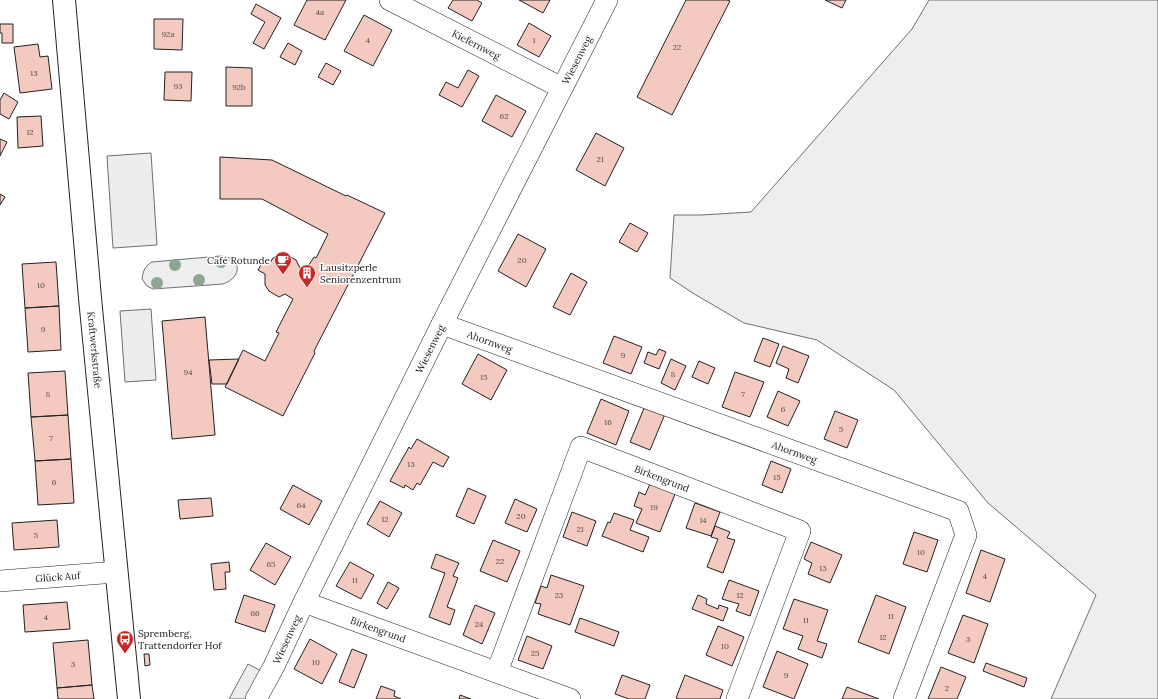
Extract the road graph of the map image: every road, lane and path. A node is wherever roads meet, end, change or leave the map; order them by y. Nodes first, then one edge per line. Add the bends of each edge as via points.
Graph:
1 (64, 0) edge
2 (390, 0) edge
3 (607, 0) edge
4 (562, 88) junction
5 (442, 324) junction
6 (116, 572) junction
7 (0, 581) edge
8 (304, 602) junction
9 (497, 672) junction
10 (129, 699) edge
11 (256, 699) edge
12 (570, 699) edge
13 (737, 699) edge
14 (904, 699) edge

1 - 6 main road, Kraftwerkstraße
2 - 4 street, Kiefernweg
3 - 4 street, Wiesenweg
4 - 5 street, Wiesenweg
5 - 8 street, Wiesenweg
5 - 14 street, Ahornweg via 958,510 966,535
6 - 7 street, Glück Auf
6 - 10 main road, Kraftwerkstraße
8 - 9 street, Birkengrund
8 - 11 street, Wiesenweg
9 - 12 street, Birkengrund
9 - 13 street, Birkengrund via 581,447 800,530

